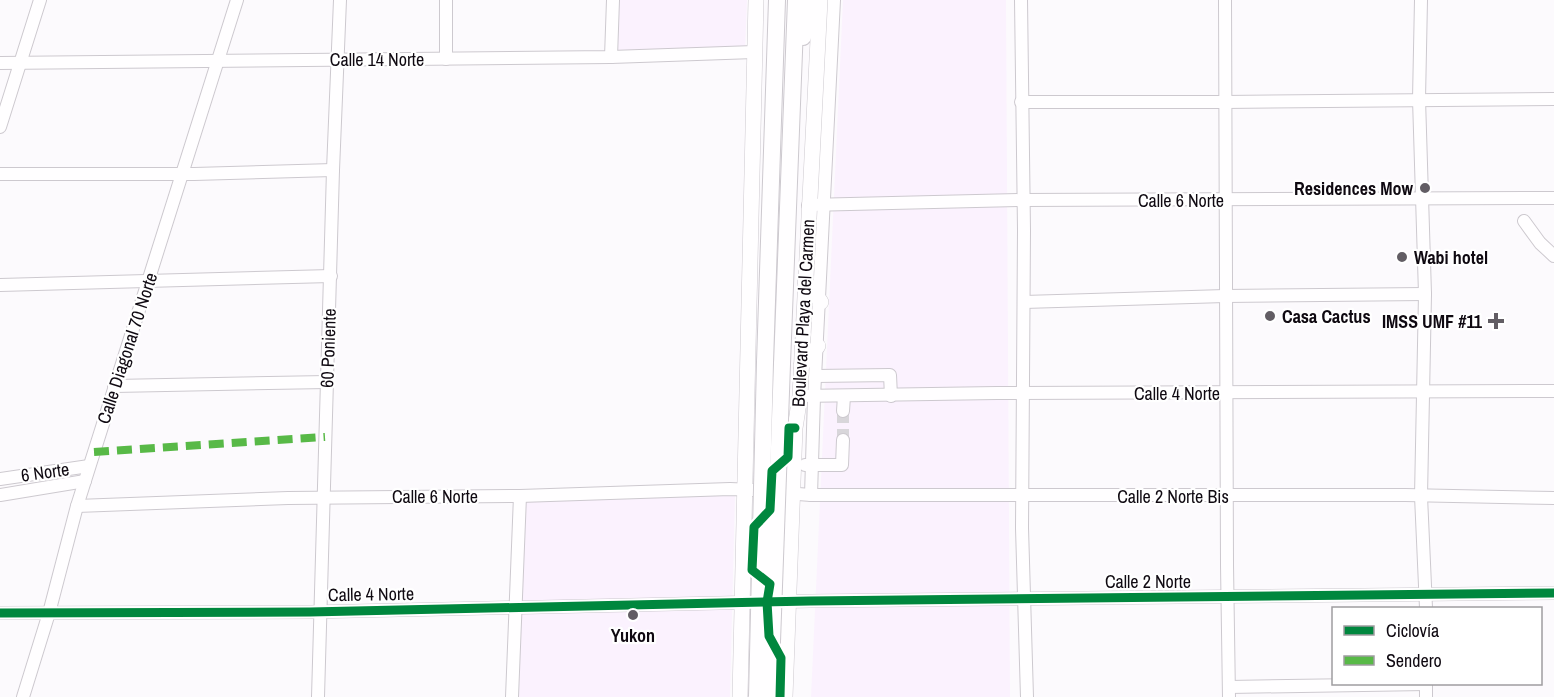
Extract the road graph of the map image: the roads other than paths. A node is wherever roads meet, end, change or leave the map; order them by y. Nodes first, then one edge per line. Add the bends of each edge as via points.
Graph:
1 (40, 0) edge
2 (237, 0) edge
3 (340, 0) edge
4 (446, 0) edge
5 (613, 0) edge
6 (756, 0) edge
7 (767, 0) edge
8 (777, 0) edge
9 (796, 0) edge
10 (810, 0) edge
11 (819, 0) edge
12 (834, 0) edge
13 (1020, 0) edge
14 (1226, 0) edge
15 (1421, 0) edge
16 (754, 52) junction
17 (611, 57) junction
18 (446, 59) junction
19 (338, 60) junction
20 (218, 61) junction
21 (0, 63) edge
22 (19, 64) junction
23 (775, 74) junction
24 (793, 86) junction
25 (1419, 99) junction
26 (1554, 99) edge
27 (1021, 102) junction
28 (1224, 102) junction
29 (0, 126) edge
30 (333, 170) junction
31 (0, 174) edge
32 (182, 174) junction
33 (1422, 197) junction
34 (1554, 198) edge
35 (1022, 200) junction
36 (1225, 200) junction
37 (816, 205) junction
38 (1524, 221) dead end
39 (1554, 256) edge
40 (331, 276) junction
41 (805, 281) junction
42 (147, 283) junction
43 (0, 285) edge
44 (1425, 294) junction
45 (1225, 296) junction
46 (820, 302) junction
47 (1024, 302) junction
48 (818, 346) junction
49 (773, 363) junction
50 (801, 366) junction
51 (816, 376) junction
52 (327, 382) junction
53 (114, 386) junction
54 (1422, 390) junction
55 (1554, 391) edge
56 (1023, 393) junction
57 (1228, 393) junction
58 (807, 396) junction
59 (844, 396) junction
60 (891, 396) junction
61 (843, 411) tunnel mouth
62 (843, 440) tunnel mouth
63 (795, 464) junction
64 (89, 466) junction
65 (812, 466) junction
66 (0, 479) edge
67 (85, 481) junction
68 (745, 489) junction
69 (793, 494) junction
70 (0, 495) edge
71 (812, 495) junction
72 (1022, 495) junction
73 (1227, 495) junction
74 (520, 496) junction
75 (1421, 496) junction
76 (322, 497) junction
77 (1554, 498) edge
78 (77, 506) junction
79 (1554, 593) edge
80 (1426, 595) junction
81 (1227, 597) junction
82 (1024, 599) junction
83 (789, 602) junction
84 (743, 603) junction
85 (1426, 607) edge
86 (516, 608) junction
87 (319, 611) junction
88 (0, 613) edge
89 (49, 613) junction
90 (1401, 685) edge
91 (1229, 692) edge
92 (23, 697) edge
93 (318, 697) edge
94 (512, 697) edge
95 (740, 697) edge
96 (757, 697) edge
97 (770, 697) edge
98 (785, 697) edge
99 (1027, 697) edge

1 - 22 street
2 - 20 street, Calle Diagonal 70 Norte
3 - 19 street, 60 Poniente
4 - 18 street
5 - 17 street
6 - 16 main road
7 - 23 highway
8 - 23 highway
9 - 24 highway
10 - 24 highway
11 - 37 main road, Boulevard Playa del Carmen
12 - 37 street
13 - 27 street
14 - 28 street
15 - 25 street
16 - 17 street, Calle 14 Norte
16 - 68 main road
17 - 18 street, Calle 14 Norte
18 - 19 street, Calle 14 Norte
19 - 20 street, Calle 14 Norte
19 - 30 street, 60 Poniente
20 - 22 street, Calle 14 Norte
20 - 32 street, Calle Diagonal 70 Norte
21 - 22 street, Calle 14 Norte
22 - 29 street
23 - 49 highway
24 - 49 highway
25 - 26 street
25 - 28 street
25 - 33 street
27 - 28 street
27 - 35 street
28 - 36 street
30 - 32 street
30 - 40 street, 60 Poniente
31 - 32 street
32 - 42 street, Calle Diagonal 70 Norte
33 - 34 street, Calle 6 Norte
33 - 36 street, Calle 6 Norte
33 - 44 street
35 - 36 street, Calle 6 Norte
35 - 37 street, Calle 6 Norte
35 - 47 street
36 - 45 street
37 - 41 main road, Boulevard Playa del Carmen
37 - 46 street
38 - 39 street
40 - 42 street
40 - 52 street, 60 Poniente
41 - 46 main road
41 - 50 main road, Boulevard Playa del Carmen
42 - 43 street
42 - 53 street, Calle Diagonal 70 Norte
44 - 45 street
44 - 54 street
45 - 47 street
45 - 57 street
46 - 48 street
47 - 56 street
48 - 50 main road
48 - 51 street
49 - 96 highway, bridge
49 - 97 highway, bridge
50 - 58 main road, Boulevard Playa del Carmen
51 - 58 street
51 - 60 street via 890,375
52 - 53 street
52 - 76 street, 60 Poniente
53 - 64 street, Calle Diagonal 70 Norte
54 - 55 street, Calle 4 Norte
54 - 57 street, Calle 4 Norte
54 - 75 street
56 - 57 street, Calle 4 Norte
56 - 60 street, Calle 4 Norte
56 - 72 street
57 - 73 street
58 - 59 street, Calle 4 Norte
58 - 63 main road, Boulevard Playa del Carmen via 795,428
58 - 65 street
59 - 60 street, Calle 4 Norte
59 - 61 street
62 - 65 street via 842,465
63 - 65 street
63 - 69 main road, Boulevard Playa del Carmen
64 - 66 street, 6 Norte
64 - 67 street, Calle Diagonal 70 Norte
65 - 71 street
67 - 70 street
67 - 78 street, Calle Diagonal 70 Norte
68 - 69 street, Calle 6 Norte
68 - 74 street, Calle 6 Norte
68 - 84 main road
69 - 71 street, Calle 2 Norte Bis
69 - 83 main road, Boulevard Playa del Carmen
71 - 72 street, Calle 2 Norte Bis
72 - 73 street, Calle 2 Norte Bis
72 - 82 street
73 - 75 street, Calle 2 Norte Bis
73 - 81 street
74 - 76 street, Calle 6 Norte
74 - 86 street
75 - 77 street, Calle 2 Norte Bis
75 - 80 street
76 - 78 street, Calle 6 Norte
76 - 87 street, 60 Poniente
78 - 89 street, Calle Diagonal 70 Norte
79 - 80 street, Calle 2 Norte
80 - 81 street, Calle 2 Norte
80 - 85 street
81 - 82 street, Calle 2 Norte
81 - 91 street
82 - 83 street, Calle 2 Norte
82 - 99 street
83 - 84 street, Calle 2 Norte
83 - 98 main road, Boulevard Playa del Carmen
84 - 86 street, Calle 4 Norte
84 - 95 main road
86 - 87 street, Calle 4 Norte
86 - 94 street
87 - 89 street, Calle 4 Norte
87 - 93 street, 60 Poniente
88 - 89 street, Calle 4 Norte
89 - 92 street, Calle Diagonal 70 Norte
90 - 91 street

